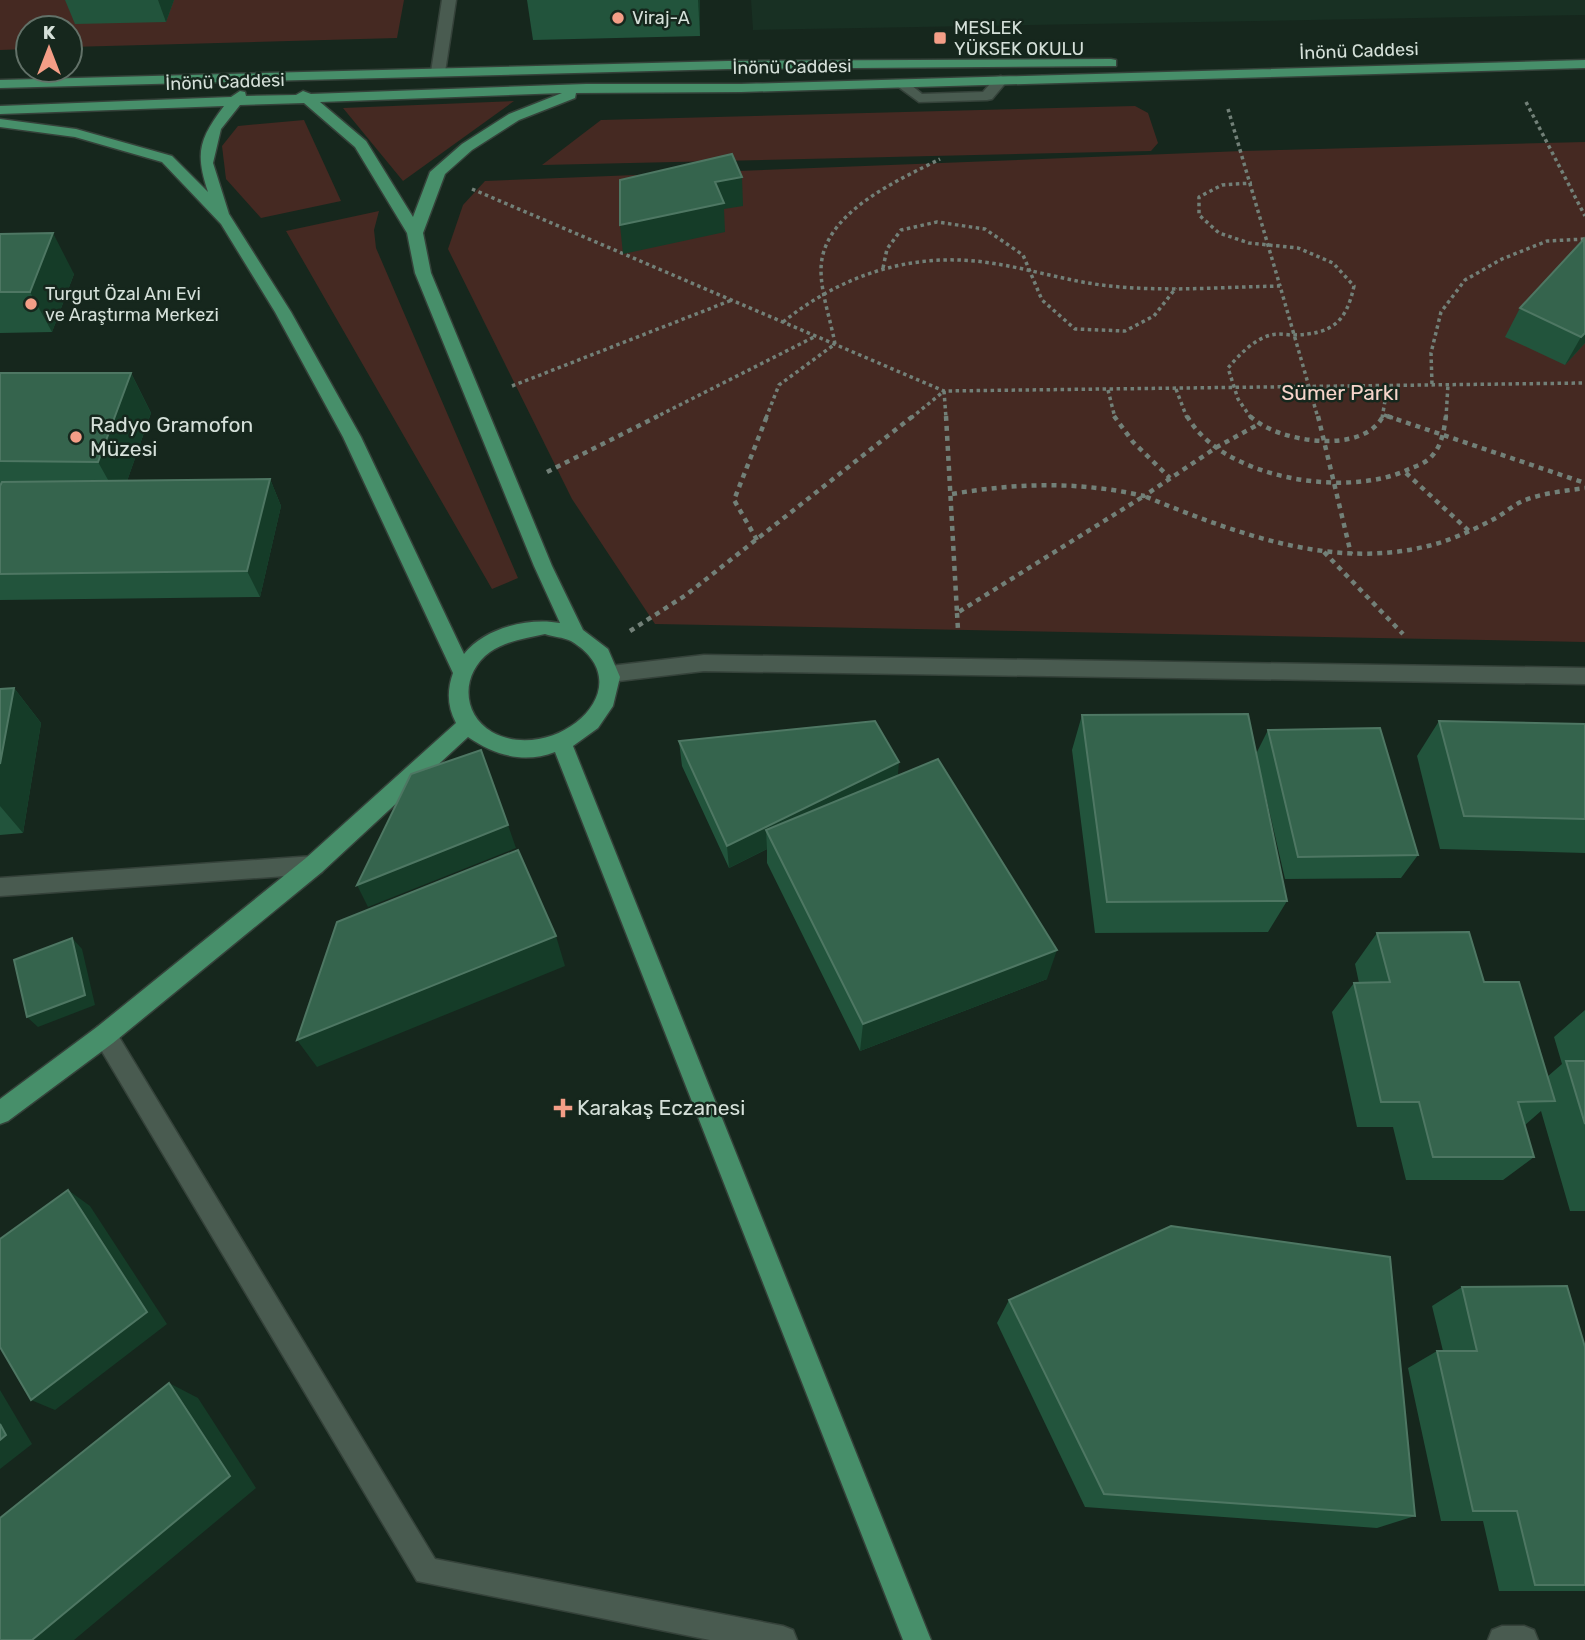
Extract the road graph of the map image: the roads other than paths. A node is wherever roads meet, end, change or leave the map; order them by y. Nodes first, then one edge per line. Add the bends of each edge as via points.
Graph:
1 (449, 0) edge
2 (1585, 50) edge
3 (1585, 64) edge
4 (438, 72) junction
5 (269, 76) junction
6 (1001, 80) joint
7 (0, 83) edge
8 (900, 83) joint
9 (586, 88) junction
10 (308, 98) junction
11 (236, 101) junction
12 (0, 110) edge
13 (0, 123) edge
14 (224, 218) junction
15 (415, 233) junction
16 (575, 634) junction
17 (463, 671) junction
18 (610, 674) junction
19 (1585, 676) edge
20 (467, 725) junction
21 (562, 743) junction
22 (314, 866) junction
23 (0, 887) edge
24 (105, 1035) junction
25 (0, 1113) edge
26 (783, 1640) edge
27 (917, 1640) edge
28 (1502, 1640) edge
29 (1524, 1640) edge

1 - 4 street
2 - 4 main road, İnönü Caddesi via 1118,63
3 - 6 main road, İnönü Caddesi
4 - 5 main road, İnönü Caddesi
5 - 7 main road, İnönü Caddesi
5 - 10 main road
5 - 11 main road
6 - 8 street via 987,96 919,98
8 - 9 main road, İnönü Caddesi
9 - 10 main road, İnönü Caddesi
9 - 15 main road via 514,117 467,147 438,172
10 - 11 main road, İnönü Caddesi
10 - 15 main road via 361,144
11 - 12 main road, İnönü Caddesi
11 - 14 main road via 214,129 206,163
13 - 14 main road via 76,133 167,159
14 - 17 main road via 283,312 352,438
15 - 16 main road via 423,273 542,566
16 - 17 main road via 545,627 512,632 482,648
16 - 18 main road via 598,650
17 - 20 main road via 457,699
18 - 19 street via 704,663
18 - 21 main road via 607,701 590,726
20 - 21 main road via 493,743 526,750
20 - 22 main road
21 - 27 main road
22 - 23 street
22 - 24 main road
24 - 25 main road
24 - 26 street via 427,1571
28 - 29 street

